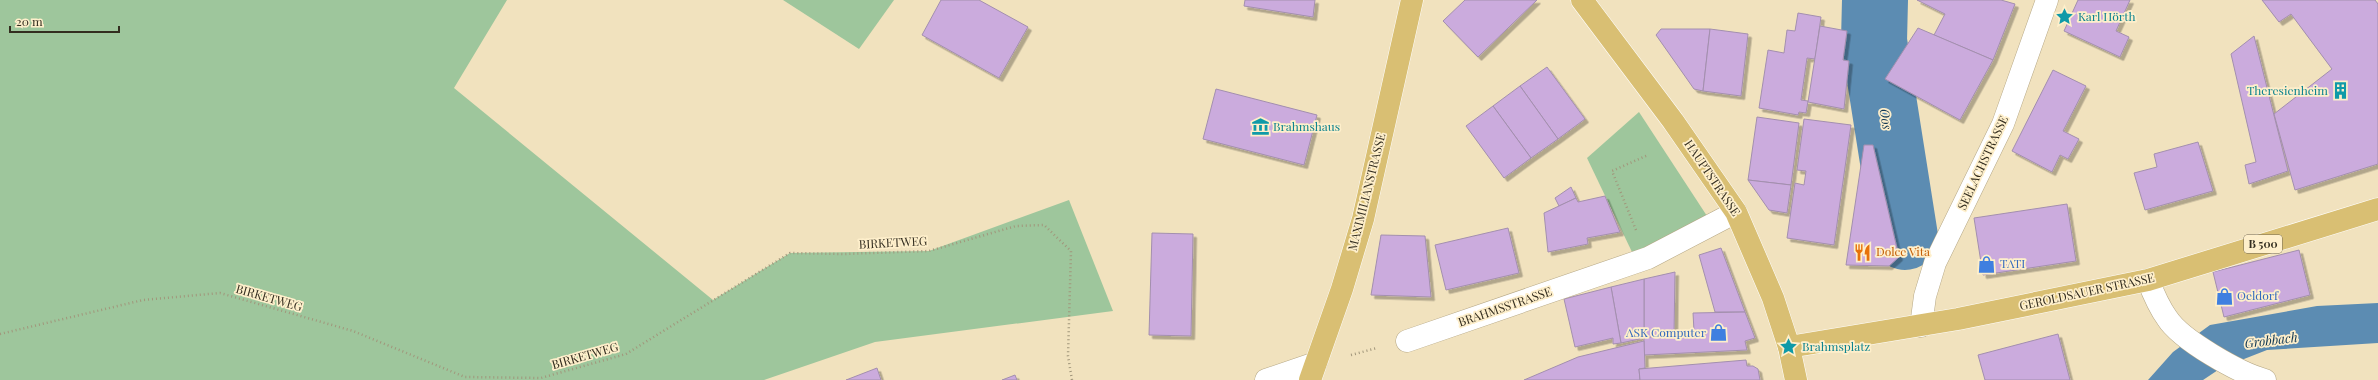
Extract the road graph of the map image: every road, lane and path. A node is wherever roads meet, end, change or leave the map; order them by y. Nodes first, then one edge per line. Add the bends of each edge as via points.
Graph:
1 (1412, 0) edge
2 (1582, 0) edge
3 (2047, 0) edge
4 (1648, 155) dead end
5 (2378, 209) edge
6 (1736, 212) junction
7 (1648, 258) junction
8 (2148, 280) junction
9 (1920, 326) junction
10 (0, 334) edge
11 (1407, 341) joint
12 (1789, 347) junction
13 (1313, 372) edge
14 (1072, 380) edge
15 (1266, 380) edge
16 (1796, 380) edge
17 (2265, 380) edge

1 - 13 main road, MAXIMILIANSTRASSE via 1363,219 1342,290
2 - 6 main road, HAUPTSTRASSE via 1673,121
3 - 9 street, SEELACHSTRASSE via 2003,124 1935,263 1924,296
4 - 7 path via 1612,171
5 - 8 main road, GEROLDSAUER STRASSE / B 500
6 - 7 street, BRAHMSSTRASSE
6 - 12 main road, HAUPTSTRASSE via 1773,298
7 - 11 street, BRAHMSSTRASSE
8 - 9 main road, GEROLDSAUER STRASSE / B 500
8 - 17 street via 2167,319 2184,337 2232,366
9 - 12 main road, GEROLDSAUER STRASSE / B 500
10 - 14 path, BIRKETWEG via 143,300 220,293 354,332 465,377 541,378 626,354 790,253 929,251 1016,226 1044,225 1070,251 1068,356
11 - 13 path
12 - 16 main road, HAUPTSTRASSE
13 - 15 street

